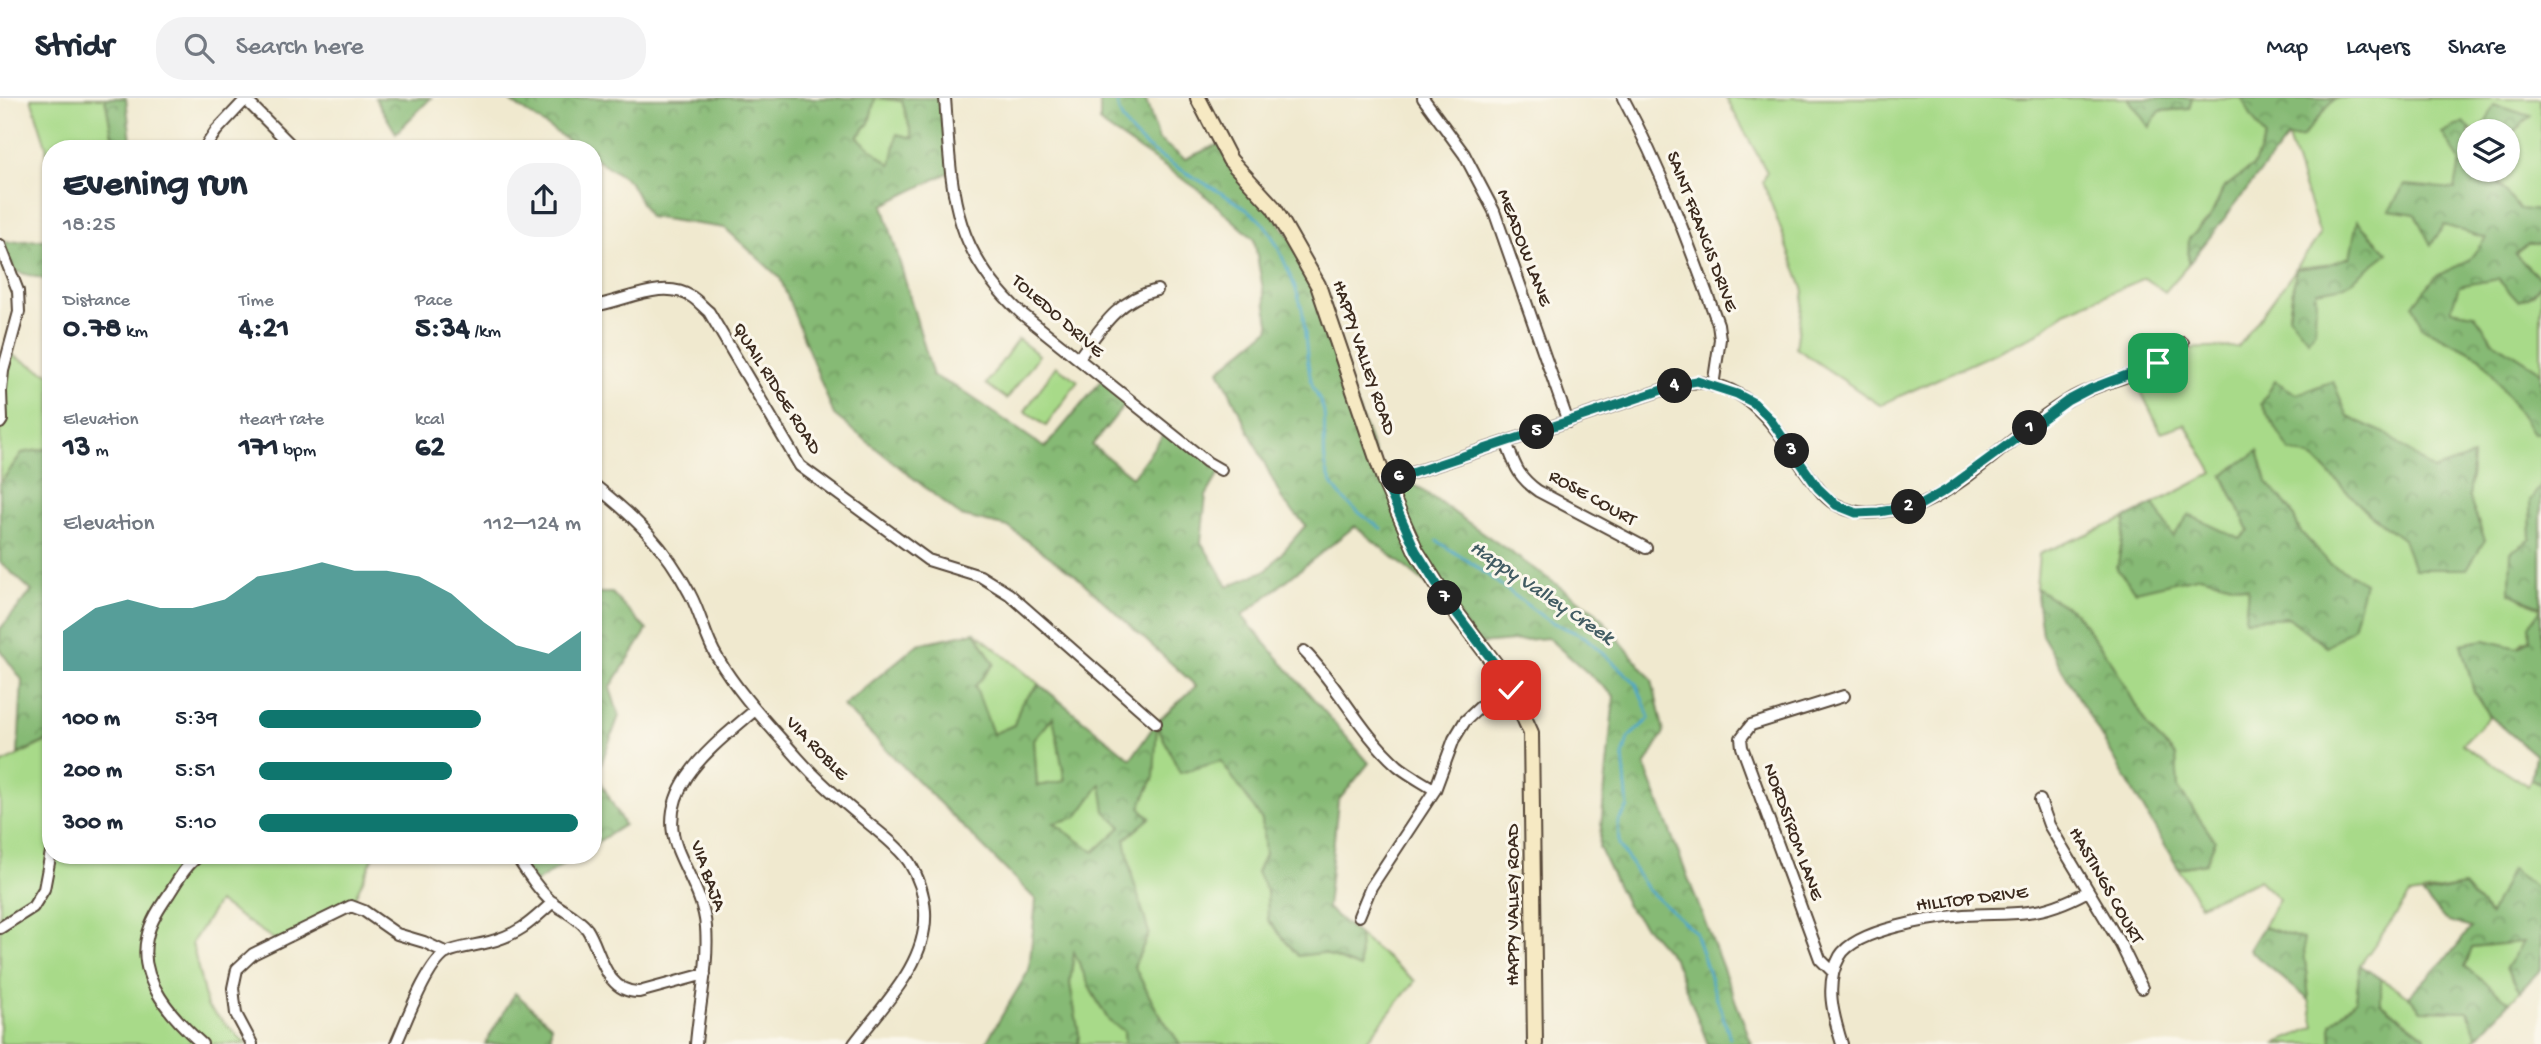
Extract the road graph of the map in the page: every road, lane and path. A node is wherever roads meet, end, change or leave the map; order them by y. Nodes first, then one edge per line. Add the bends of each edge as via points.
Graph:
1 (946, 98) edge
2 (1198, 98) edge
3 (1423, 98) edge
4 (1623, 98) edge
5 (245, 99) edge
6 (210, 140) edge
7 (286, 140) edge
8 (0, 245) edge
9 (1157, 290) dead end
10 (602, 304) edge
11 (2183, 343) dead end
12 (1078, 359) junction
13 (1713, 386) junction
14 (1567, 422) junction
15 (0, 423) edge
16 (1506, 442) junction
17 (1221, 470) dead end
18 (1385, 482) junction
19 (602, 491) edge
20 (1646, 548) dead end
21 (1304, 651) dead end
22 (1511, 690) junction
23 (1844, 696) dead end
24 (755, 710) junction
25 (1156, 723) dead end
26 (1436, 790) junction
27 (2040, 800) dead end
28 (49, 864) edge
29 (190, 864) edge
30 (522, 864) edge
31 (2088, 891) junction
32 (552, 902) junction
33 (1359, 916) dead end
34 (0, 928) edge
35 (447, 953) junction
36 (1833, 972) junction
37 (705, 974) junction
38 (2142, 989) dead end
39 (202, 1044) edge
40 (252, 1044) edge
41 (397, 1044) edge
42 (696, 1044) edge
43 (854, 1044) edge
44 (1535, 1044) edge
45 (1842, 1044) edge

1 - 12 street, TOLEDO DRIVE via 956,211 969,246 1001,294
2 - 18 street, HAPPY VALLEY ROAD via 1230,160 1274,208 1318,285
3 - 14 street, MEADOW LANE via 1464,154 1494,211
4 - 13 street, SAINT FRANCIS DRIVE via 1673,203 1718,324
5 - 6 street
5 - 7 street
8 - 15 street via 18,290 19,312 3,371
9 - 12 street via 1142,293 1113,312
10 - 25 street, QUAIL RIDGE ROAD via 658,288 690,295 709,312 800,466 928,560 980,576 1009,594
11 - 13 street via 2158,363 2067,401 1920,505 1879,512 1856,513 1836,505 1754,403
12 - 17 street, TOLEDO DRIVE
13 - 14 street via 1697,381 1680,384
14 - 16 street
16 - 18 street
16 - 20 street, ROSE COURT via 1524,481
18 - 22 street, HAPPY VALLEY ROAD via 1416,551
19 - 24 street, VIA ROBLE via 631,513 662,548 691,594 715,655
21 - 26 street via 1369,736 1399,767
22 - 26 street via 1485,702 1465,721
22 - 44 street, HAPPY VALLEY ROAD via 1532,744
23 - 36 street, NORDSTROM LANE via 1751,725 1741,738 1820,959
24 - 37 street, VIA BAJA via 699,758 684,780 673,812 676,845 699,896 706,926
24 - 43 street, VIA ROBLE via 817,778 901,852 921,886 925,924 918,952
26 - 33 street via 1371,887
27 - 31 street, HASTINGS COURT via 2049,825
28 - 34 street via 44,889 33,907
29 - 39 street via 151,924 146,964 155,991
30 - 32 street
31 - 36 street, HILLTOP DRIVE via 2029,912 1965,915 1877,933 1842,953
31 - 38 street, HASTINGS COURT via 2122,945
32 - 35 street via 525,928
32 - 37 street via 587,930 603,967 632,992
35 - 40 street via 397,934 351,906 331,915 253,954 237,969 233,988 236,1014
35 - 41 street via 422,985
36 - 45 street via 1832,1013
37 - 42 street, VIA BAJA

